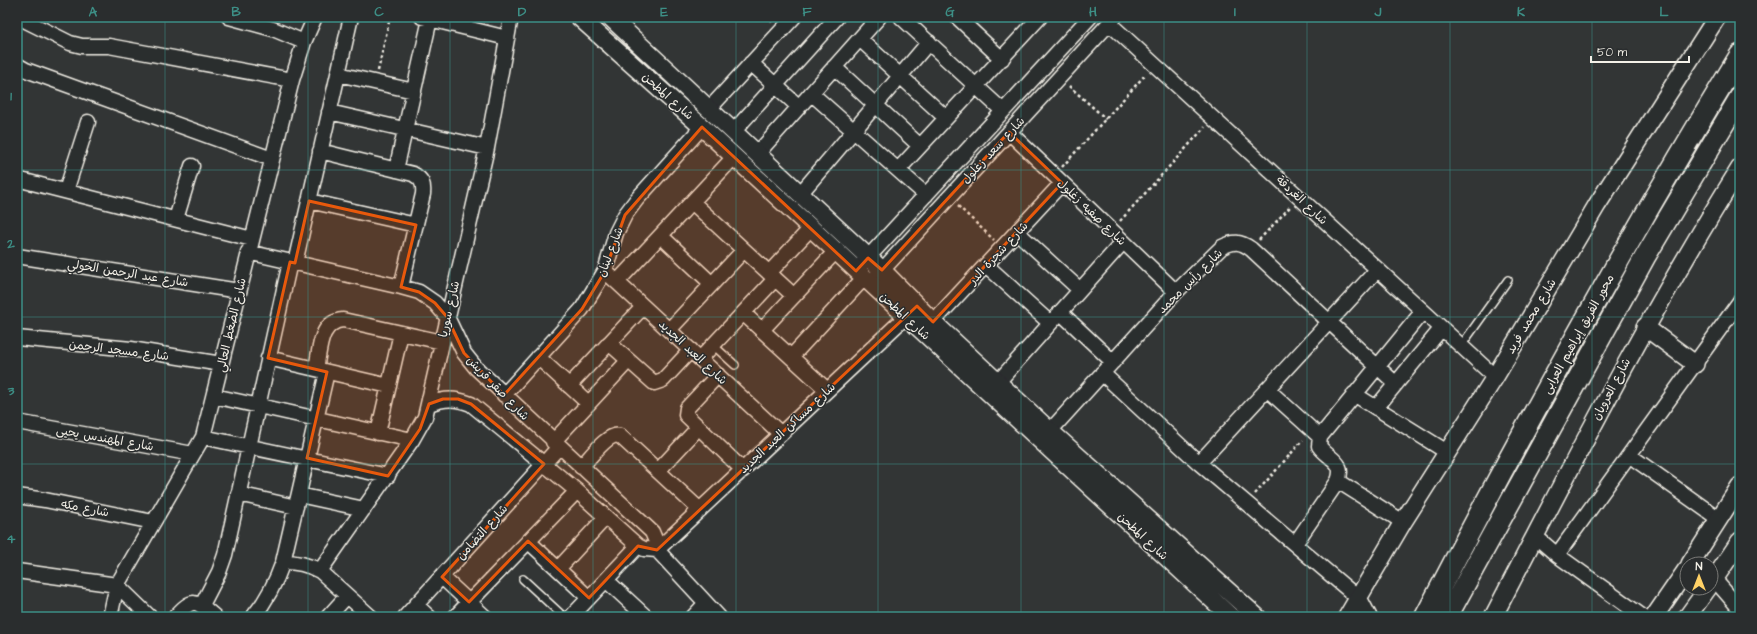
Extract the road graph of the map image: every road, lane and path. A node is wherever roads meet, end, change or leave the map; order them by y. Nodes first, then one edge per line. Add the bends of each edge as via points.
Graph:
1 (18, 17) edge
2 (229, 17) edge
3 (315, 17) edge
4 (351, 17) edge
5 (390, 17) edge
6 (511, 17) edge
7 (579, 17) edge
8 (610, 17) edge
9 (794, 17) edge
10 (837, 17) edge
11 (879, 17) edge
12 (957, 17) edge
13 (1040, 17) edge
14 (1090, 17) edge
15 (426, 18) edge
16 (908, 19) edge
17 (1713, 19) edge
18 (1112, 20) edge
19 (507, 38) junction
20 (860, 39) junction
21 (304, 42) junction
22 (929, 42) junction
23 (1740, 55) edge
24 (1002, 59) junction
25 (751, 63) junction
26 (17, 65) edge
27 (1155, 65) junction
28 (834, 67) junction
29 (338, 74) junction
30 (900, 76) junction
31 (1059, 78) junction
32 (292, 80) junction
33 (376, 82) junction
34 (775, 85) junction
35 (976, 86) junction
36 (414, 91) junction
37 (812, 92) junction
38 (1740, 97) edge
39 (876, 105) junction
40 (799, 107) junction
41 (709, 109) junction
42 (1003, 111) junction
43 (329, 112) junction
44 (946, 118) junction
45 (1106, 119) junction
46 (1213, 119) junction
47 (88, 122) dead end
48 (702, 127) junction
49 (405, 130) junction
50 (854, 131) junction
51 (733, 132) junction
52 (1009, 132) junction
53 (920, 146) junction
54 (486, 148) junction
55 (320, 151) junction
56 (757, 154) junction
57 (734, 157) junction
58 (272, 159) junction
59 (192, 166) dead end
60 (1740, 168) edge
61 (396, 170) junction
62 (898, 170) junction
63 (17, 179) edge
64 (1059, 180) junction
65 (66, 191) junction
66 (800, 194) junction
67 (926, 195) junction
68 (1298, 197) junction
69 (949, 198) junction
70 (309, 202) junction
71 (692, 202) junction
72 (176, 219) junction
73 (416, 225) junction
74 (811, 228) junction
75 (1112, 230) junction
76 (1017, 232) junction
77 (660, 236) junction
78 (252, 238) junction
79 (1124, 242) junction
80 (1003, 248) junction
81 (1250, 249) junction
82 (744, 250) junction
83 (836, 251) junction
84 (248, 252) junction
85 (17, 256) edge
86 (868, 258) junction
87 (292, 262) junction
88 (986, 265) junction
89 (882, 270) junction
90 (1377, 270) junction
91 (605, 271) junction
92 (772, 276) junction
93 (863, 277) junction
94 (1508, 280) dead end
95 (617, 282) junction
96 (712, 284) junction
97 (402, 287) junction
98 (1080, 290) junction
99 (239, 291) junction
100 (1176, 292) junction
101 (794, 296) junction
102 (1740, 301) edge
103 (643, 307) junction
104 (911, 311) junction
105 (1423, 311) junction
106 (1060, 312) junction
107 (743, 313) junction
108 (447, 316) junction
109 (934, 322) junction
110 (1329, 322) junction
111 (1050, 324) junction
112 (1645, 327) junction
113 (1441, 329) junction
114 (669, 330) junction
115 (762, 330) junction
116 (401, 333) junction
117 (17, 338) edge
118 (442, 342) junction
119 (609, 343) junction
120 (713, 345) junction
121 (1461, 346) junction
122 (696, 355) junction
123 (538, 357) junction
124 (791, 357) junction
125 (268, 358) junction
126 (628, 361) junction
127 (1113, 362) junction
128 (222, 364) junction
129 (1695, 364) junction
130 (735, 365) dead end
131 (1377, 366) junction
132 (322, 370) junction
133 (1102, 373) junction
134 (718, 376) junction
135 (1494, 377) junction
136 (998, 382) junction
137 (1396, 384) junction
138 (389, 386) junction
139 (569, 386) junction
140 (1267, 389) junction
141 (827, 390) junction
142 (1354, 394) junction
143 (504, 395) junction
144 (214, 396) junction
145 (588, 403) junction
146 (429, 404) junction
147 (258, 406) junction
148 (1376, 408) junction
149 (316, 419) junction
150 (17, 422) edge
151 (698, 428) junction
152 (1050, 430) junction
153 (378, 433) junction
154 (1316, 433) junction
155 (781, 434) junction
156 (203, 437) junction
157 (412, 440) junction
158 (556, 444) junction
159 (249, 446) junction
160 (1447, 452) junction
161 (193, 454) junction
162 (1629, 455) junction
163 (307, 458) junction
164 (544, 464) junction
165 (1199, 464) junction
166 (581, 467) junction
167 (743, 470) junction
168 (658, 471) junction
169 (388, 476) junction
170 (1338, 481) junction
171 (1740, 486) edge
172 (576, 491) junction
173 (238, 494) junction
174 (17, 496) edge
175 (297, 501) junction
176 (1246, 504) junction
177 (364, 509) junction
178 (700, 510) junction
179 (606, 517) junction
180 (1719, 519) junction
181 (153, 522) junction
182 (1403, 522) junction
183 (1535, 536) junction
184 (528, 541) junction
185 (1740, 541) edge
186 (1295, 544) junction
187 (638, 546) junction
188 (657, 550) junction
189 (1557, 555) junction
190 (1695, 556) edge
191 (283, 562) junction
192 (558, 569) junction
193 (17, 571) edge
194 (320, 571) junction
195 (1719, 572) edge
196 (442, 577) junction
197 (522, 579) dead end
198 (606, 580) junction
199 (1679, 581) edge
200 (117, 585) junction
201 (1719, 591) edge
202 (347, 596) junction
203 (1702, 596) edge
204 (589, 598) junction
205 (1358, 598) junction
206 (469, 602) junction
207 (706, 603) junction
208 (202, 605) junction
209 (416, 605) junction
210 (1740, 609) edge
211 (110, 617) edge
212 (150, 617) edge
213 (175, 617) edge
214 (215, 617) edge
215 (253, 617) edge
216 (328, 617) edge
217 (371, 617) edge
218 (405, 617) edge
219 (429, 617) edge
220 (456, 617) edge
221 (485, 617) edge
222 (564, 617) edge
223 (571, 617) edge
224 (646, 617) edge
225 (693, 617) edge
226 (719, 617) edge
227 (1231, 617) edge
228 (1257, 617) edge
229 (1347, 617) edge
230 (1368, 617) edge
231 (1425, 617) edge
232 (1447, 617) edge
233 (1493, 617) edge
234 (1643, 617) edge
235 (1654, 617) edge
236 (1687, 617) edge

1 - 32 street via 70,43 82,46 109,46
2 - 21 street via 273,29
3 - 21 street, شارع الضغط العالي
4 - 29 street
5 - 33 path
6 - 19 street, شارع سوريا
7 - 48 street, شارع المطحن
8 - 41 street, شارع المطحن
9 - 25 street
10 - 34 street
11 - 20 street
12 - 24 street
13 - 24 street
14 - 42 street, شارع سعد زغلول
15 - 19 street
15 - 36 street
16 - 22 street
17 - 135 street, شارع محمد فريد via 1597,204
18 - 27 street, شارع الغردقة
18 - 31 street, شارع سعد زغلول
19 - 54 street, شارع سوريا
20 - 28 street
20 - 30 street
21 - 32 street, شارع الضغط العالي
22 - 30 street
22 - 35 street
23 - 231 main road, محور الفريق إبراهيم العرابى via 1662,186 1506,462
24 - 35 street
25 - 34 street
25 - 41 street
26 - 58 street
27 - 45 path
27 - 46 street, شارع الغردقة
28 - 37 street
28 - 39 street
29 - 33 street
29 - 43 street
30 - 39 street
30 - 44 street
31 - 45 path
31 - 52 street, شارع سعد زغلول
32 - 58 street, شارع الضغط العالي
33 - 36 street
34 - 40 street
34 - 51 street
35 - 42 street
35 - 44 street
36 - 49 street
37 - 40 street
37 - 50 street
38 - 232 main road, محور الفريق إبراهيم العرابى via 1645,257
39 - 50 street
39 - 53 street
40 - 56 street
41 - 51 street, شارع المطحن
42 - 67 street, شارع سعد زغلول
43 - 49 street
43 - 55 street
44 - 53 street
45 - 64 path
46 - 68 street, شارع الغردقة
46 - 75 path
47 - 65 street
48 - 57 street, شارع المطحن
48 - 91 street, شارع لبنان via 625,215 616,233
49 - 54 street
49 - 61 street
50 - 62 street
50 - 66 street
51 - 56 street, شارع المطحن
52 - 64 street, شارع صفيه زغلول
52 - 69 street, شارع سعد زغلول
53 - 62 street
54 - 108 street, شارع سوريا
55 - 61 street
55 - 70 street
56 - 66 street, شارع المطحن
57 - 71 street
57 - 74 street, شارع المطحن
58 - 78 street, شارع الضغط العالي
59 - 72 street
60 - 112 street, شارع العروبان
61 - 73 street via 413,174 420,178 424,186
62 - 67 street
63 - 65 street
64 - 75 street, شارع صفيه زغلول
64 - 76 street, شارع شجرة الدر
65 - 72 street
66 - 86 street, شارع المطحن
67 - 86 street, شارع سعد زغلول
68 - 81 path
68 - 90 street, شارع الغردقة
69 - 80 path
69 - 89 street, شارع سعد زغلول
70 - 73 street
70 - 87 street
71 - 77 street
71 - 82 street
72 - 78 street
73 - 97 street
74 - 83 street, شارع المطحن
74 - 92 street
75 - 79 street, شارع صفيه زغلول
76 - 80 street, شارع شجرة الدر
76 - 98 street
77 - 95 street
77 - 96 street
78 - 84 street, شارع الضغط العالي
79 - 98 street
79 - 100 street, شارع صفيه زغلول
80 - 88 street, شارع شجرة الدر
81 - 100 street, شارع رأس محمد via 1242,243 1231,242 1222,247
81 - 110 street, شارع رأس محمد
82 - 92 street
82 - 96 street
83 - 93 street, شارع المطحن
83 - 101 street
84 - 87 street, شارع صقر قريش
84 - 99 street, شارع الضغط العالي
85 - 99 street, شارع عبد الرحمن الخولي
86 - 89 street, شارع المطحن
86 - 93 street, شارع سعد زغلول
87 - 97 street, شارع صقر قريش
87 - 125 street
88 - 109 street, شارع شجرة الدر
88 - 111 street
89 - 93 street, شارع سعد زغلول
89 - 104 street, شارع المطحن
90 - 105 street, شارع الغردقة
90 - 110 street
91 - 95 street, شارع العبد الجديد
91 - 123 street, شارع لبنان via 582,309
92 - 101 street
92 - 107 street
93 - 104 street, شارع المطحن
93 - 124 street
94 - 121 lane
95 - 103 street, شارع العبد الجديد
96 - 114 street
97 - 108 street, شارع صقر قريش via 419,292 435,303
98 - 106 street
99 - 128 street, شارع الضغط العالي
100 - 127 street, شارع رأس محمد
101 - 115 street
102 - 129 street
103 - 114 street, شارع العبد الجديد
103 - 119 street
104 - 109 street, شارع المطحن
104 - 141 street, شارع مساكن العبد الجديد
104 - 227 street, شارع المطحن
105 - 113 street, شارع الغردقة
105 - 131 street
106 - 111 street
106 - 127 street
107 - 115 street
107 - 120 street
108 - 118 street, شارع سوريا
108 - 143 street, شارع صقر قريش via 464,352 476,368
109 - 136 street, شارع المطحن
110 - 131 street, شارع رأس محمد
110 - 140 street
111 - 136 street
112 - 129 street
112 - 183 street, شارع العروبان via 1599,410
113 - 121 street, شارع الغردقة
113 - 137 street
114 - 122 street, شارع العبد الجديد
115 - 124 street
116 - 118 street
116 - 132 street via 335,320 328,324 324,331
116 - 138 street
117 - 128 street, شارع مسجد الرحمن via 132,349
118 - 146 street, شارع سوريا
119 - 126 street
119 - 139 street
120 - 122 street
120 - 130 lane
121 - 135 street, شارع الغردقة
122 - 126 street via 659,383 650,381
122 - 134 street, شارع العبد الجديد
123 - 139 street
123 - 143 street, شارع لبنان
124 - 141 street
125 - 132 street
125 - 147 street
126 - 145 street, شارع التضامن
127 - 133 street, شارع رأس محمد
128 - 144 street, شارع الضغط العالي
129 - 162 street
131 - 137 street, شارع رأس محمد
131 - 142 street
132 - 138 street
132 - 149 street
133 - 152 street, شارع رأس محمد
133 - 165 street
134 - 151 street via 686,412 687,419
134 - 155 street, شارع العبد الجديد
135 - 160 street, شارع محمد فريد
136 - 152 street, شارع المطحن
137 - 148 street
138 - 153 street
139 - 145 street
140 - 154 street
140 - 165 street
141 - 155 street, شارع مساكن العبد الجديد
142 - 148 street
142 - 154 street
143 - 158 street, شارع صقر قريش
144 - 147 street
144 - 156 street, شارع الضغط العالي
145 - 158 street, شارع التضامن
146 - 157 street, شارع سوريا
146 - 164 street, شارع صقر قريش via 443,399 458,399 472,404
147 - 149 street
147 - 159 street
148 - 160 street
149 - 153 street
149 - 163 street
150 - 161 street, شارع المهندس يحيى
151 - 167 street
151 - 168 street
152 - 228 street, شارع المطحن
153 - 157 street
154 - 170 street via 1318,446 1340,467
154 - 176 path
155 - 167 street, شارع مساكن العبد الجديد
156 - 159 street
156 - 161 street, شارع الضغط العالي
157 - 169 street, شارع سوريا
158 - 164 street, شارع التضامن
158 - 166 street, شارع صقر قريش
159 - 163 street
159 - 173 street
160 - 182 street, شارع محمد فريد
161 - 181 street, شارع الضغط العالي
162 - 180 street
162 - 189 street
163 - 169 street
163 - 175 street
164 - 172 street, شارع صقر قريش
164 - 196 street, شارع التضامن
165 - 176 street
166 - 168 street via 609,437 616,434
166 - 188 street, شارع صقر قريش via 652,532
167 - 178 street, شارع مساكن العبد الجديد
168 - 178 street
169 - 177 street, شارع سوريا
170 - 182 street
170 - 186 street
171 - 180 street
172 - 179 street, شارع صقر قريش
172 - 184 street
173 - 175 street
173 - 208 street via 219,572
174 - 181 street, شارع مكه
175 - 177 street
175 - 191 street
176 - 186 street
177 - 194 street, شارع سوريا
178 - 188 street, شارع مساكن العبد الجديد
179 - 187 street, شارع صقر قريش
179 - 192 street
180 - 190 street
181 - 200 street, شارع الضغط العالي
182 - 205 street, شارع محمد فريد
183 - 189 street
183 - 233 street, شارع العروبان
184 - 192 street
184 - 206 street
185 - 195 street
186 - 205 street
187 - 188 street
187 - 198 street
188 - 207 street, شارع صقر قريش
189 - 234 street
191 - 194 street via 297,562
191 - 215 street via 266,600
192 - 204 street
193 - 200 street
194 - 202 street
196 - 206 street
196 - 209 street, شارع التضامن
197 - 222 lane
198 - 204 street
198 - 224 street
199 - 235 street
200 - 211 street, شارع الضغط العالي
200 - 212 street
201 - 210 street
202 - 216 street
202 - 217 street
203 - 236 street
204 - 223 street
205 - 229 street, شارع محمد فريد
205 - 230 street
206 - 220 street
206 - 221 street
207 - 225 street
207 - 226 street, شارع صقر قريش
208 - 213 street via 190,603
208 - 214 street
209 - 218 street, شارع التضامن
209 - 219 street

